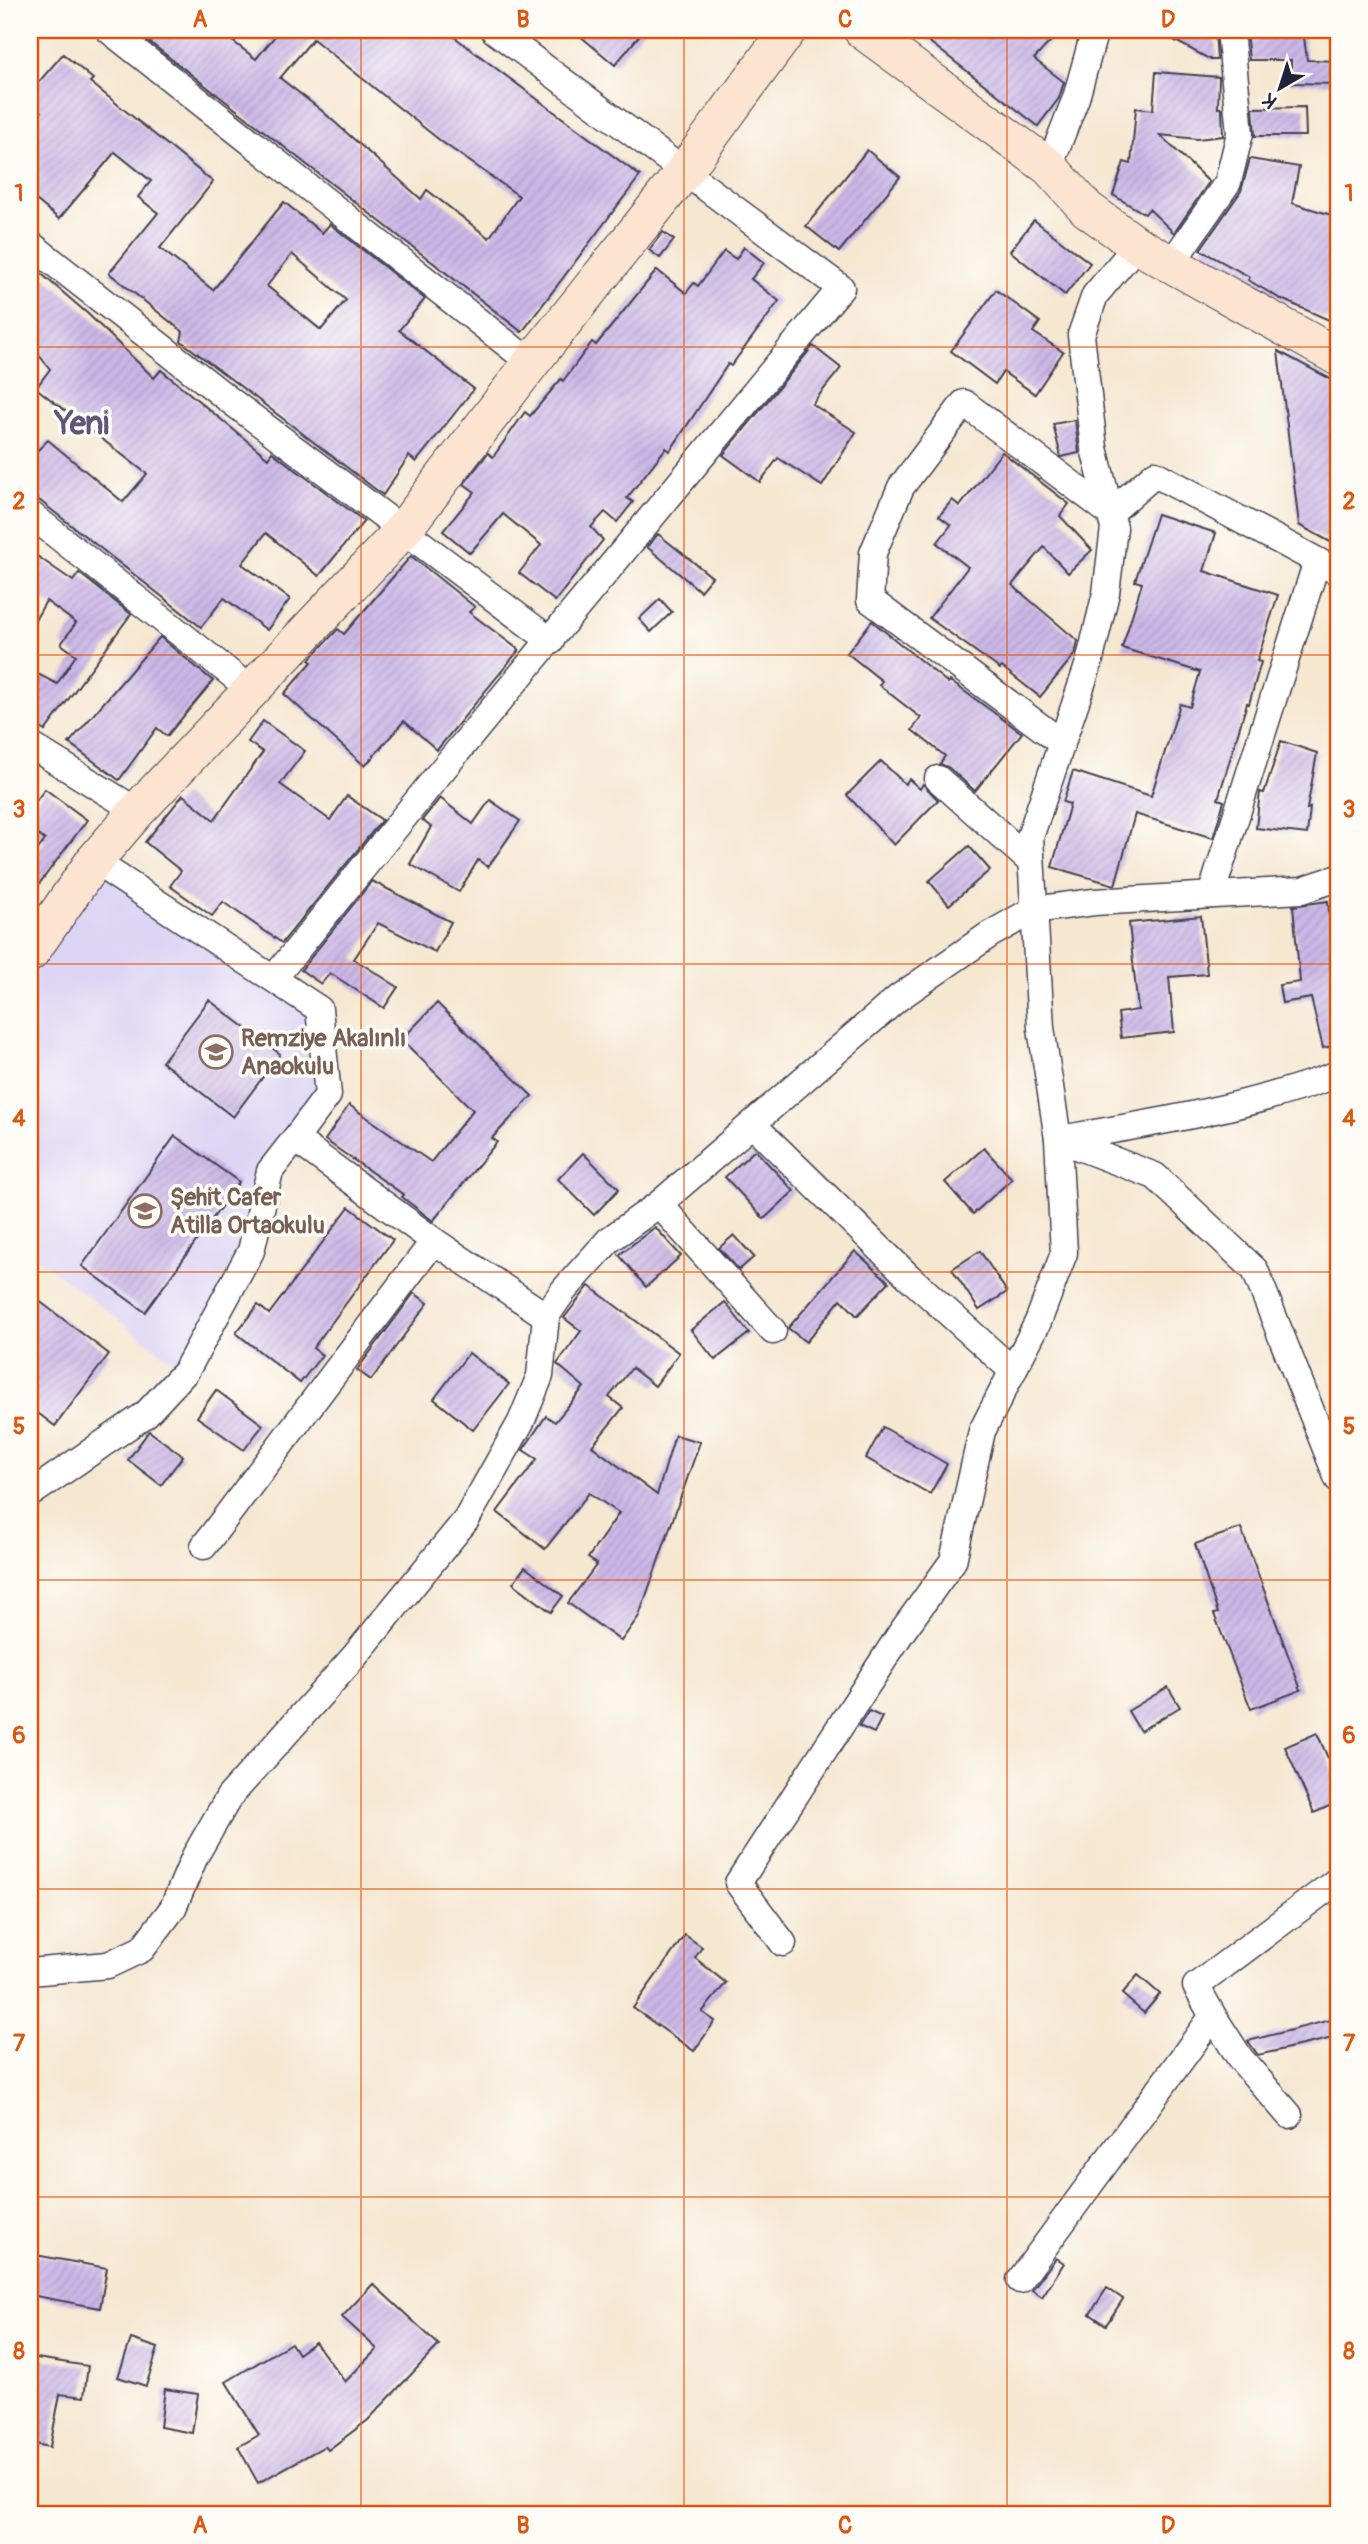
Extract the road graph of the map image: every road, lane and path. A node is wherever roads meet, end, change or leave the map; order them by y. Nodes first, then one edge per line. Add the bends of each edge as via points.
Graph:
1 (109, 30) edge
2 (494, 30) edge
3 (789, 30) edge
4 (862, 30) edge
5 (1095, 30) edge
6 (1230, 30) edge
7 (1049, 167) junction
8 (683, 173) junction
9 (30, 244) edge
10 (1137, 245) junction
11 (1171, 264) junction
12 (1338, 357) edge
13 (531, 363) junction
14 (30, 513) edge
15 (1110, 513) junction
16 (403, 530) junction
17 (1328, 567) edge
18 (551, 641) junction
19 (250, 689) junction
20 (1062, 743) junction
21 (30, 745) edge
22 (938, 779) dead end
23 (137, 811) junction
24 (94, 861) junction
25 (1031, 862) junction
26 (1338, 878) edge
27 (1211, 895) junction
28 (1033, 911) junction
29 (30, 953) edge
30 (274, 978) junction
31 (1338, 1074) edge
32 (752, 1125) junction
33 (295, 1139) junction
34 (1058, 1139) junction
35 (659, 1204) junction
36 (434, 1241) junction
37 (546, 1316) junction
38 (773, 1331) dead end
39 (1013, 1371) junction
40 (1338, 1479) edge
41 (30, 1494) edge
42 (204, 1546) dead end
43 (1338, 1880) edge
44 (783, 1943) dead end
45 (30, 1972) edge
46 (1213, 2016) junction
47 (1289, 2115) dead end
48 (1020, 2280) dead end

1 - 13 street
2 - 8 street
3 - 8 street
4 - 7 street
5 - 7 street via 1076,98
6 - 11 street via 1240,133 1228,182
7 - 10 street via 1087,209
8 - 13 street
8 - 18 street via 841,288
9 - 16 street
10 - 11 street
10 - 15 street via 1095,295 1080,335 1094,448
11 - 12 street
13 - 16 street
14 - 19 street
15 - 17 street via 1154,474
15 - 20 street via 1114,528 1106,593
15 - 20 street via 964,403 901,487 873,552 870,600
16 - 18 street
16 - 19 street
17 - 27 street
18 - 30 street
19 - 23 street
20 - 25 street via 1030,837
21 - 23 street
22 - 25 street
23 - 24 street
24 - 29 street
24 - 30 street
25 - 28 street
26 - 27 street via 1301,890
27 - 28 street via 1094,902
28 - 32 street via 989,935 898,998
28 - 34 street via 1041,1028
30 - 33 street via 319,1009 328,1095
31 - 34 street via 1290,1092 1180,1119
32 - 35 street
32 - 39 street
33 - 36 street
33 - 41 street via 270,1171 251,1251 186,1371 146,1414
34 - 39 street via 1064,1253 1038,1322
34 - 40 street via 1155,1176 1255,1270
35 - 37 street via 609,1240
35 - 38 street
36 - 37 street
36 - 42 street
37 - 45 street via 540,1376 521,1422 466,1520 354,1657 229,1797 195,1856 173,1908 142,1949 108,1965
39 - 44 street via 982,1431 953,1561 738,1884
43 - 46 street via 1196,1986
46 - 47 street via 1240,2058
46 - 48 street

